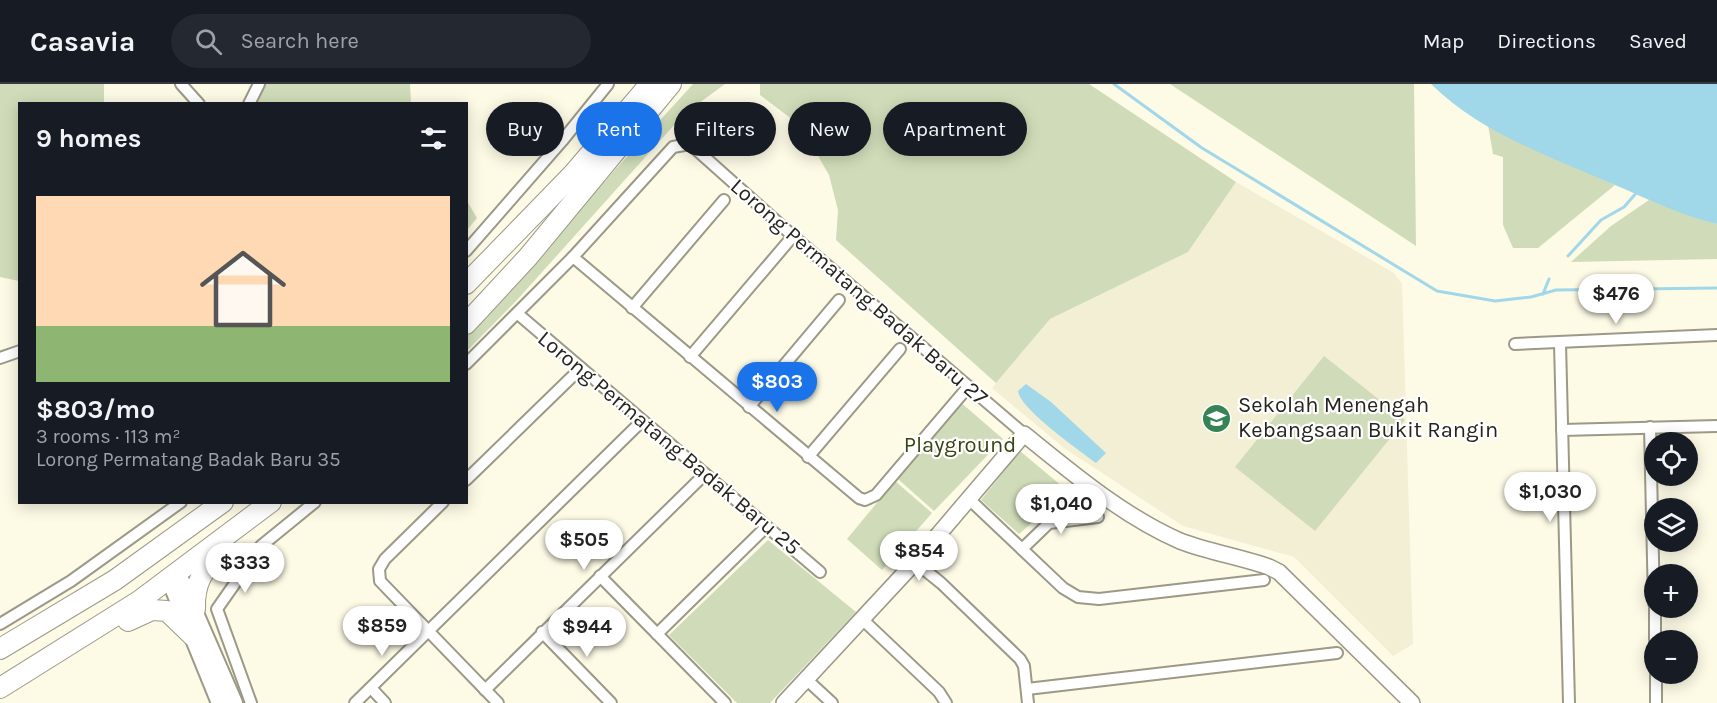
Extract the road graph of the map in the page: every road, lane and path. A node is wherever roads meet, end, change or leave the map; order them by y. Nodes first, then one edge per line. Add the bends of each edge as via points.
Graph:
1 (181, 84) edge
2 (259, 84) edge
3 (608, 84) edge
4 (650, 84) edge
5 (671, 84) edge
6 (197, 102) edge
7 (250, 102) edge
8 (724, 200) dead end
9 (793, 236) junction
10 (468, 249) edge
11 (573, 257) junction
12 (468, 282) edge
13 (839, 300) dead end
14 (632, 308) junction
15 (518, 314) junction
16 (468, 322) edge
17 (1717, 335) edge
18 (1560, 343) junction
19 (1515, 344) dead end
20 (900, 349) dead end
21 (18, 352) edge
22 (690, 357) junction
23 (0, 358) edge
24 (468, 362) edge
25 (581, 368) junction
26 (968, 387) junction
27 (749, 407) junction
28 (642, 421) junction
29 (1717, 426) edge
30 (1650, 427) junction
31 (1562, 430) junction
32 (1024, 434) junction
33 (808, 457) junction
34 (705, 474) junction
35 (468, 478) edge
36 (969, 499) junction
37 (178, 504) edge
38 (219, 504) edge
39 (234, 504) edge
40 (313, 504) edge
41 (439, 504) edge
42 (263, 509) edge
43 (1098, 517) dead end
44 (766, 527) junction
45 (1022, 549) junction
46 (915, 562) junction
47 (1653, 564) edge
48 (172, 572) junction
49 (820, 572) dead end
50 (600, 576) junction
51 (1264, 580) dead end
52 (120, 586) junction
53 (139, 601) junction
54 (195, 609) junction
55 (861, 620) junction
56 (0, 624) edge
57 (428, 631) junction
58 (542, 632) junction
59 (657, 634) junction
60 (193, 636) junction
61 (0, 648) edge
62 (66, 649) junction
63 (1337, 653) dead end
64 (0, 656) edge
65 (806, 679) junction
66 (1656, 684) edge
67 (0, 688) edge
68 (371, 688) junction
69 (1027, 689) junction
70 (485, 690) junction
71 (360, 701) edge
72 (220, 703) edge
73 (234, 703) edge
74 (251, 703) edge
75 (385, 703) edge
76 (498, 703) edge
77 (611, 703) edge
78 (725, 703) edge
79 (784, 703) edge
80 (832, 703) edge
81 (946, 703) edge
82 (1028, 703) edge
83 (1412, 703) edge
84 (1569, 703) edge
85 (1656, 703) edge

1 - 6 street
2 - 7 street
3 - 10 street
4 - 12 highway via 573,174
5 - 16 highway via 528,257
8 - 14 street
9 - 11 street, Lorong Permatang Badak Baru 27 via 690,144 682,144 673,147
9 - 22 street
9 - 26 street, Lorong Permatang Badak Baru 27
11 - 14 street
11 - 15 street, Lorong Permatang Badak Baru 27
13 - 27 street
14 - 22 street
15 - 24 street, Lorong Permatang Badak Baru 27
15 - 25 street, Lorong Permatang Badak Baru 25
17 - 18 street
18 - 19 street
18 - 31 street
20 - 33 street
21 - 23 street
22 - 27 street
25 - 28 street, Lorong Permatang Badak Baru 25
25 - 35 street
26 - 32 street, Lorong Permatang Badak Baru 27
26 - 33 street via 871,498 853,495
27 - 33 street
28 - 34 street, Lorong Permatang Badak Baru 25
28 - 57 street
29 - 30 street
30 - 31 street
30 - 47 street
31 - 84 street
32 - 36 street
32 - 83 street via 1089,485 1169,535 1279,572
34 - 44 street, Lorong Permatang Badak Baru 25
34 - 50 street
36 - 45 street
36 - 46 street
37 - 56 street via 71,581
38 - 61 highway via 115,580
39 - 48 highway via 180,546
40 - 74 street via 261,546 219,606 219,616
41 - 57 street via 385,559 379,574 383,585
42 - 48 highway
42 - 54 highway via 199,577
43 - 45 street via 1049,523
44 - 49 street, Lorong Permatang Badak Baru 25
44 - 59 street
45 - 51 street via 1063,588 1088,599
46 - 55 street
46 - 69 street via 1015,653 1023,666
48 - 52 highway via 157,564
48 - 53 highway
48 - 54 main road
48 - 60 main road
50 - 58 street
50 - 59 street
52 - 53 highway via 135,584 140,591
52 - 64 highway
53 - 62 highway
54 - 73 main road
55 - 65 street
55 - 81 street
57 - 68 street
57 - 70 street
58 - 70 street
58 - 77 street
59 - 78 street
60 - 62 highway via 167,610 152,610
60 - 72 main road
62 - 67 highway
63 - 69 street
65 - 79 street
65 - 80 street
66 - 85 street
68 - 71 street
68 - 75 street
69 - 82 street
70 - 76 street

